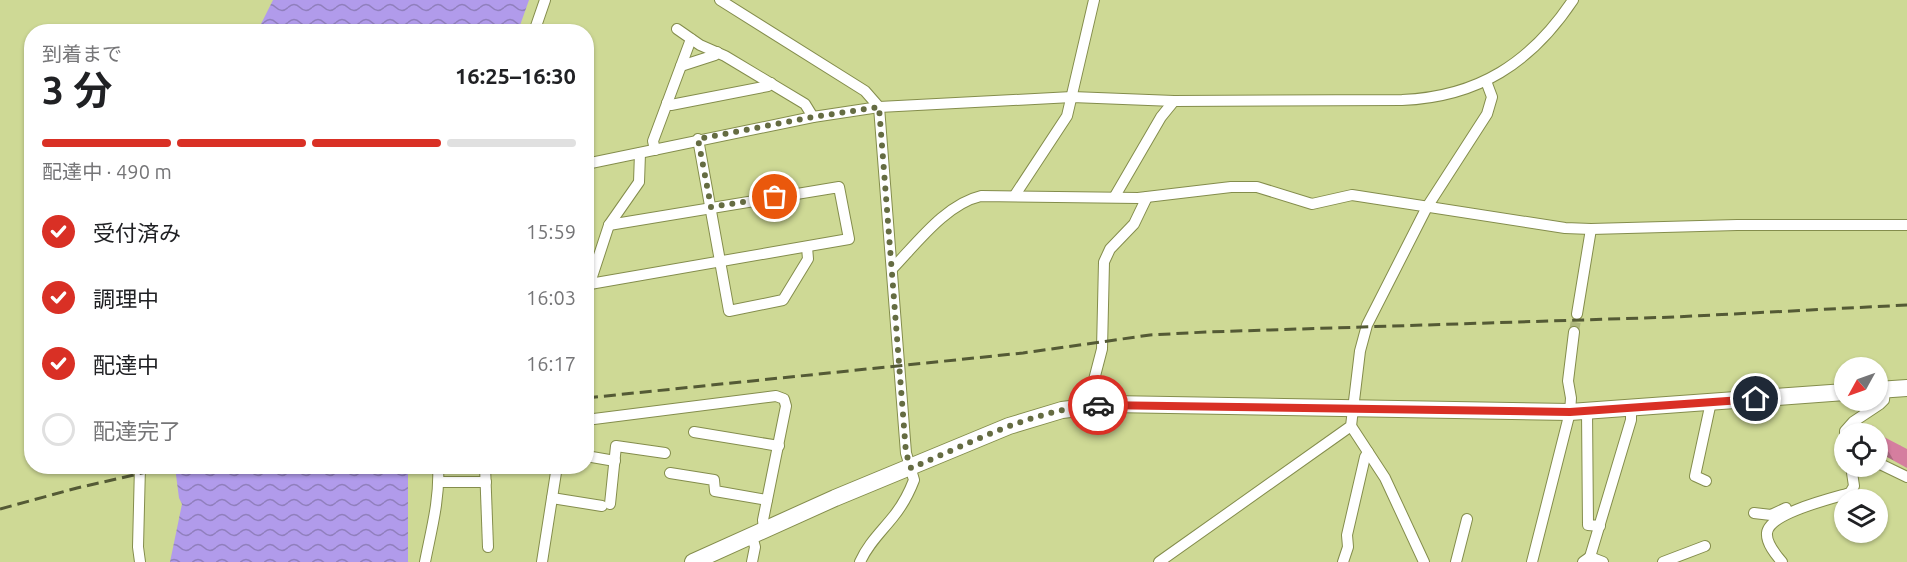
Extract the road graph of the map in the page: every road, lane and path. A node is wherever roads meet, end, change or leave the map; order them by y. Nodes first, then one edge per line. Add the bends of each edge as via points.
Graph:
1 (545, 0) edge
2 (720, 0) edge
3 (1094, 0) edge
4 (1573, 0) edge
5 (537, 24) edge
6 (677, 29) dead end
7 (691, 39) junction
8 (717, 52) junction
9 (681, 66) junction
10 (1486, 81) junction
11 (771, 83) junction
12 (1072, 97) junction
13 (1174, 101) junction
14 (667, 103) junction
15 (879, 107) junction
16 (813, 117) junction
17 (698, 139) junction
18 (655, 150) junction
19 (640, 153) junction
20 (594, 162) edge
21 (1015, 195) junction
22 (1114, 196) junction
23 (1147, 197) junction
24 (711, 207) junction
25 (1427, 207) junction
26 (609, 225) junction
27 (1907, 225) edge
28 (1592, 229) junction
29 (807, 247) junction
30 (720, 261) junction
31 (892, 269) junction
32 (594, 272) edge
33 (594, 283) edge
34 (1577, 314) tunnel mouth
35 (1574, 332) tunnel mouth
36 (1907, 388) edge
37 (1888, 390) edge
38 (1834, 393) edge
39 (1711, 402) junction
40 (1092, 406) junction
41 (1631, 408) junction
42 (1354, 409) junction
43 (1870, 411) edge
44 (1578, 412) junction
45 (594, 419) edge
46 (1852, 423) edge
47 (1351, 426) junction
48 (694, 432) dead end
49 (779, 446) junction
50 (1368, 452) junction
51 (665, 453) dead end
52 (594, 457) edge
53 (615, 461) junction
54 (911, 468) junction
55 (1888, 468) edge
56 (670, 472) dead end
57 (140, 474) edge
58 (438, 474) edge
59 (486, 474) edge
60 (556, 474) edge
61 (1853, 477) edge
62 (1907, 477) edge
63 (1706, 481) dead end
64 (439, 482) junction
65 (486, 482) junction
66 (552, 498) junction
67 (767, 500) junction
68 (1800, 507) junction
69 (1754, 513) dead end
70 (1467, 519) dead end
71 (1600, 526) junction
72 (758, 533) junction
73 (1705, 546) dead end
74 (488, 547) dead end
75 (1588, 560) edge
76 (140, 562) edge
77 (425, 562) edge
78 (542, 562) edge
79 (693, 562) edge
80 (752, 562) edge
81 (860, 562) edge
82 (1159, 562) edge
83 (1343, 562) edge
84 (1424, 562) edge
85 (1434, 562) edge
86 (1456, 562) edge
87 (1532, 562) edge
88 (1603, 562) edge
89 (1663, 562) edge
90 (1782, 562) edge

1 - 5 street
2 - 15 street via 865,91
3 - 12 street
4 - 10 street via 1534,48
6 - 7 street
7 - 8 street
7 - 9 street
8 - 9 street
8 - 11 street
9 - 14 street
10 - 13 street via 1465,90 1418,99
10 - 25 street via 1492,97 1487,114
11 - 14 street
11 - 16 street via 805,104
12 - 13 street
12 - 15 street
12 - 21 street via 1067,116
13 - 22 street
14 - 18 street via 653,141
15 - 16 street
15 - 31 street
16 - 17 street
17 - 18 street
17 - 24 street
18 - 19 street
19 - 20 street
19 - 26 street via 639,182
21 - 22 street
21 - 31 street via 964,201
22 - 23 street
23 - 25 street via 1244,186 1270,189 1312,204 1352,195
23 - 40 street via 1134,224 1110,249 1104,262 1102,349 1090,395
24 - 26 street
24 - 29 street via 839,187 849,239
24 - 30 street
25 - 28 street
25 - 42 street via 1367,325
26 - 32 street
27 - 28 street
28 - 34 street
29 - 30 street
29 - 30 street via 808,259 783,300 729,311
30 - 33 street
31 - 54 street via 906,453
35 - 44 street via 1568,381
36 - 37 highway
38 - 39 highway
39 - 41 highway
39 - 63 street via 1695,476
40 - 42 highway
40 - 54 highway via 1034,417
41 - 44 highway
41 - 71 street via 1631,420
42 - 44 highway
42 - 47 street
43 - 46 street
44 - 71 street via 1588,525
44 - 87 street
45 - 49 street via 776,396 784,399 786,406
47 - 50 street
47 - 82 street
48 - 49 street
49 - 67 street
50 - 83 street
50 - 84 street via 1385,478
51 - 53 street via 616,446
52 - 53 street
53 - 66 street via 606,505
54 - 72 highway
54 - 81 street via 914,480 908,496 868,545
55 - 62 street
56 - 67 street via 714,480 715,491
57 - 76 street
58 - 64 street
59 - 65 street
60 - 66 street
61 - 68 street via 1850,493
64 - 65 street
64 - 77 street
65 - 74 street
66 - 78 street
67 - 72 street
68 - 69 street via 1794,505 1771,515
68 - 90 street via 1768,529 1769,543
70 - 86 street
71 - 75 street
72 - 79 highway
72 - 80 street
73 - 89 street
75 - 88 street
84 - 85 street

